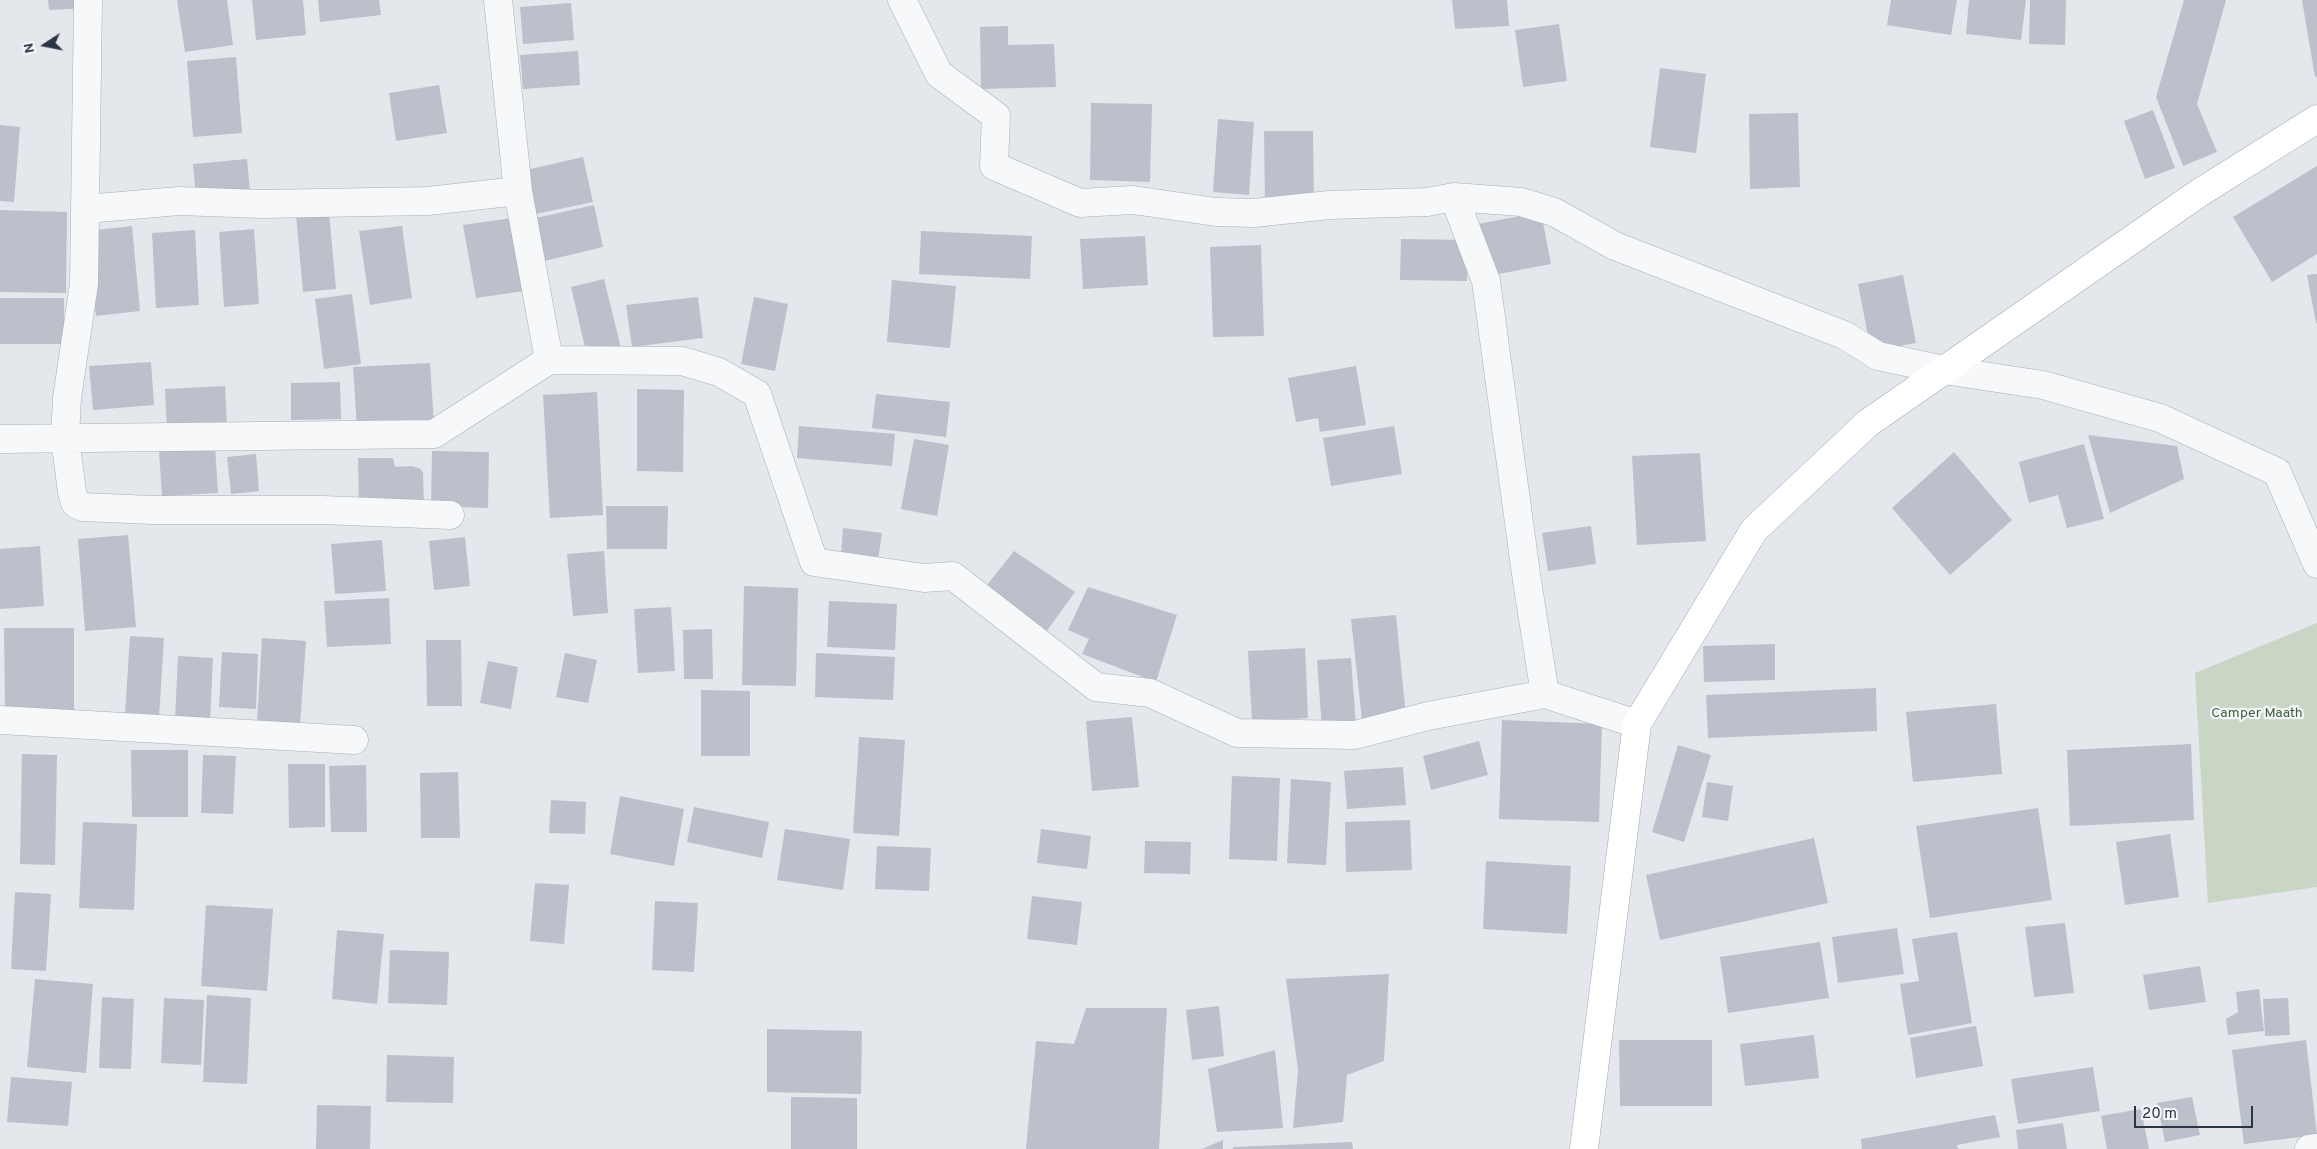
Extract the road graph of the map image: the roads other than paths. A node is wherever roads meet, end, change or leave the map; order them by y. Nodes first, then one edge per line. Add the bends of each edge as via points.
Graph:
1 (88, 0) edge
2 (498, 0) edge
3 (902, 0) edge
4 (2317, 119) edge
5 (518, 191) junction
6 (1454, 197) junction
7 (86, 209) junction
8 (549, 360) junction
9 (1944, 370) junction
10 (66, 438) junction
11 (0, 439) edge
12 (450, 515) dead end
13 (2317, 564) edge
14 (1545, 694) junction
15 (0, 720) edge
16 (1637, 724) junction
17 (354, 740) dead end
18 (2317, 1148) edge
19 (1584, 1149) edge
20 (2309, 1149) edge

1 - 7 street
2 - 5 street
3 - 6 street via 940,74 996,116 994,166 1080,203 1133,200 1216,212 1254,213 1329,205 1427,202
4 - 9 main road via 2199,193
5 - 7 street via 428,201 262,204 179,201
5 - 8 street
6 - 9 street via 1521,202 1554,212 1615,246 1844,335 1878,356
6 - 14 street via 1486,281
7 - 10 street via 84,284 67,398
8 - 10 street via 434,434
8 - 14 street via 682,361 719,372 757,394 814,562 924,578 953,576 1096,687 1150,693 1237,733 1276,734 1355,735 1428,716
9 - 13 street via 2043,385 2160,418 2277,472
9 - 16 main road via 1868,422 1754,530
10 - 11 street
10 - 12 street via 72,492 76,503 82,507
14 - 16 street
15 - 17 street
16 - 19 main road
18 - 20 street

